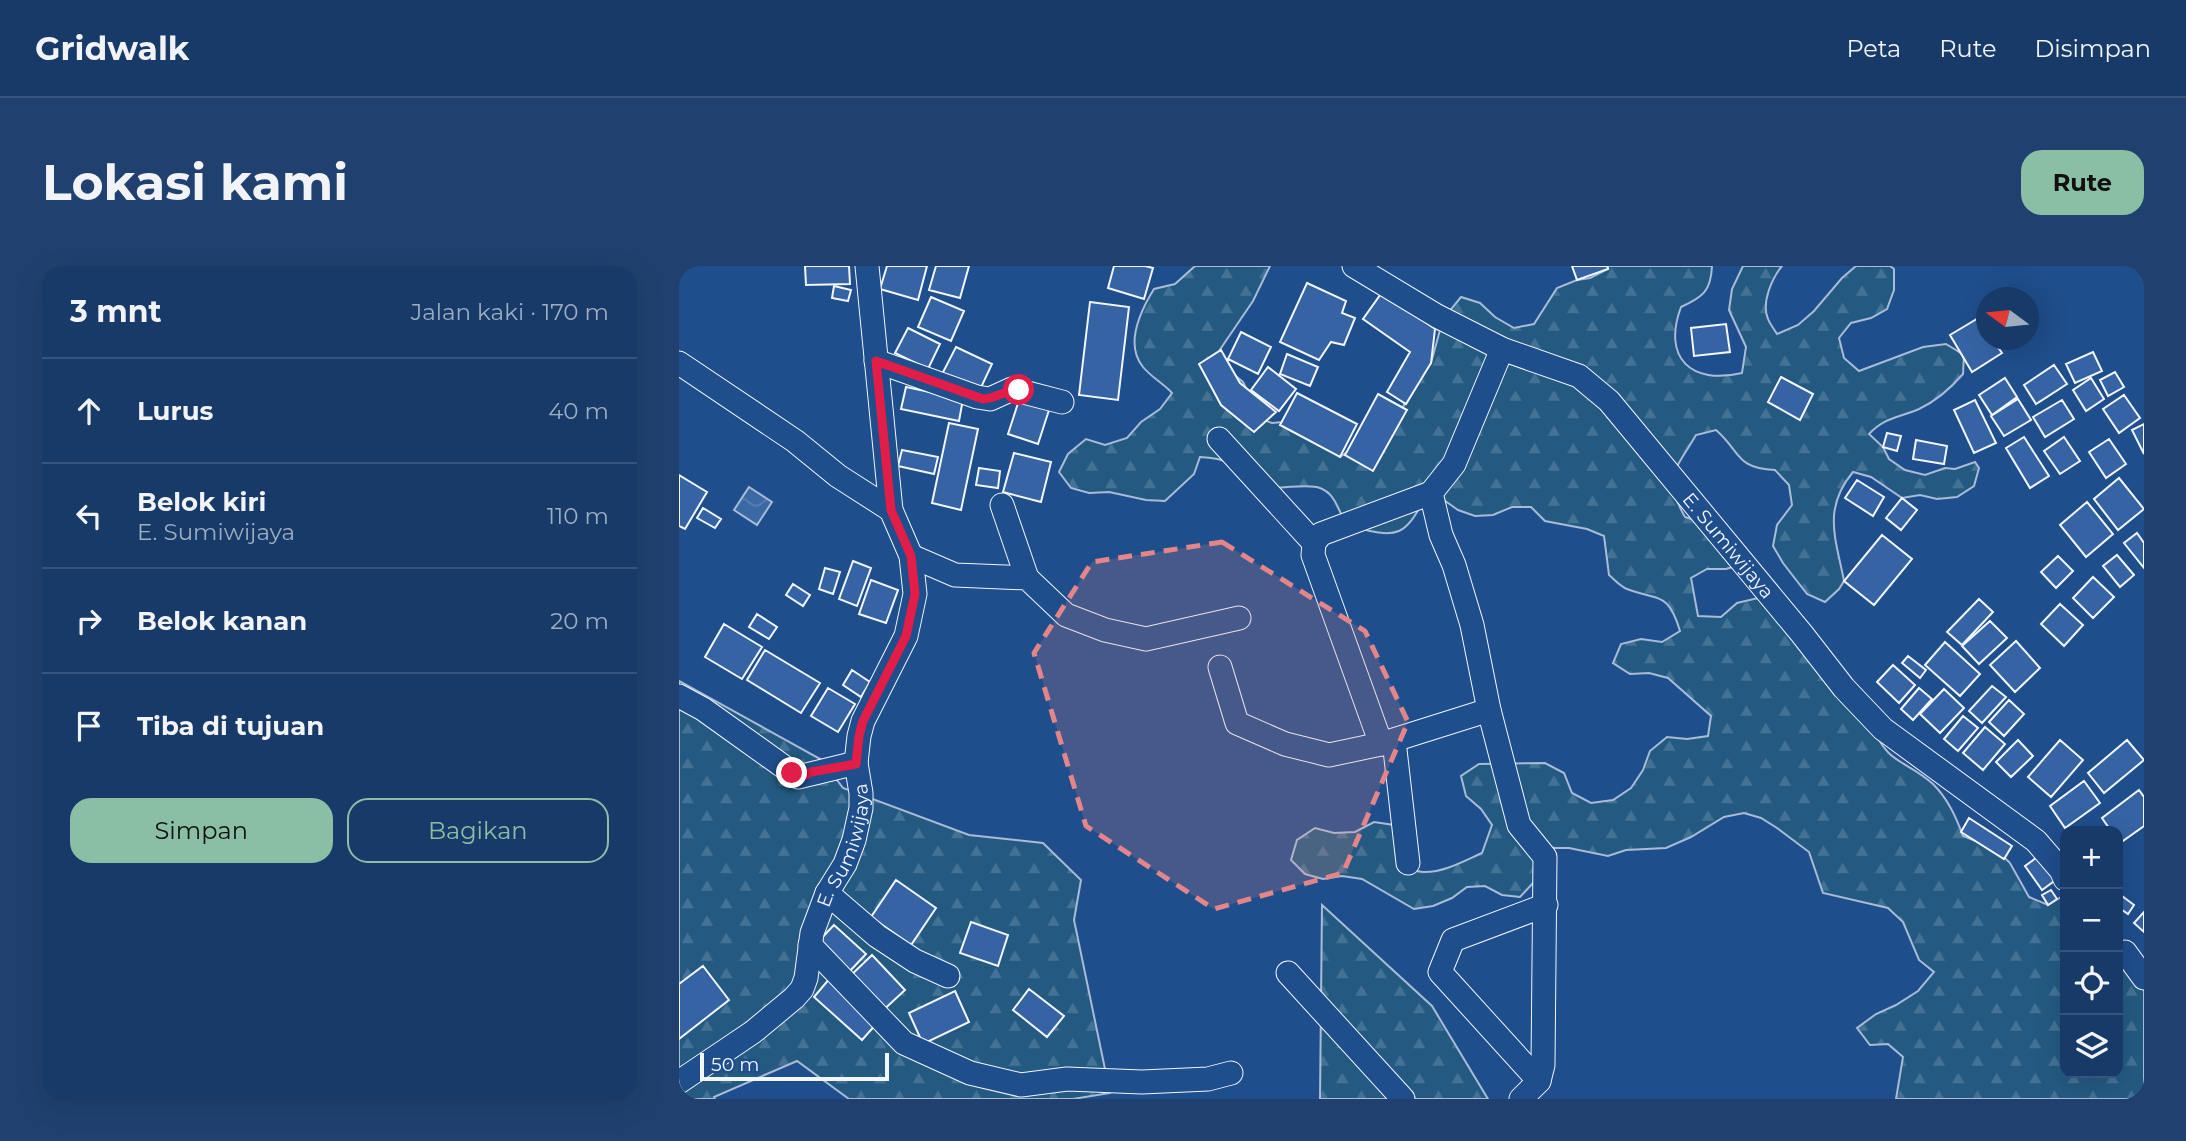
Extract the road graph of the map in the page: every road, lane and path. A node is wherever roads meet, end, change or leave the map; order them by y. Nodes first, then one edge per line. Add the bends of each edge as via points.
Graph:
1 (867, 266) edge
2 (1354, 266) edge
3 (1502, 349) junction
4 (876, 361) junction
5 (679, 363) edge
6 (1062, 402) dead end
7 (1219, 439) dead end
8 (1431, 493) junction
9 (1002, 505) dead end
10 (891, 510) junction
11 (1314, 544) junction
12 (911, 556) junction
13 (1027, 578) junction
14 (1239, 618) dead end
15 (1220, 667) dead end
16 (679, 696) edge
17 (1489, 710) junction
18 (1387, 742) junction
19 (856, 764) junction
20 (1408, 863) dead end
21 (2060, 869) edge
22 (827, 893) junction
23 (1546, 905) junction
24 (810, 945) junction
25 (2129, 953) edge
26 (1288, 973) dead end
27 (948, 976) dead end
28 (2144, 978) edge
29 (1231, 1073) dead end
30 (1539, 1081) junction
31 (679, 1083) edge
32 (1403, 1099) edge
33 (1521, 1099) edge

1 - 4 street, E. Sumiwijaya
2 - 3 street, E. Sumiwijaya
3 - 8 street via 1454,464
3 - 21 street, E. Sumiwijaya via 1579,376 1609,401 1844,688 1883,729 2036,841
4 - 6 street via 977,397 990,399 1012,389
4 - 10 street, E. Sumiwijaya
5 - 10 street
7 - 11 street
8 - 11 street via 1321,534
8 - 17 street via 1472,625
9 - 13 street
10 - 12 street, E. Sumiwijaya
11 - 18 street via 1313,555
12 - 13 street via 955,575
12 - 19 street, E. Sumiwijaya via 915,594 906,636 863,721
13 - 14 street via 1066,615 1105,631 1146,639
15 - 18 street via 1237,723 1285,744 1329,755
16 - 19 street via 797,777
17 - 18 street
17 - 23 street via 1519,825 1545,857
18 - 20 street
19 - 22 street, E. Sumiwijaya via 861,808 854,840
22 - 24 street, E. Sumiwijaya
22 - 27 street via 877,936
23 - 30 street
23 - 30 street via 1453,940 1440,972
24 - 29 street via 904,1043 970,1073 1021,1085 1067,1079 1208,1079
24 - 31 street, E. Sumiwijaya via 806,978 794,998
25 - 28 street
26 - 32 street
30 - 33 street

